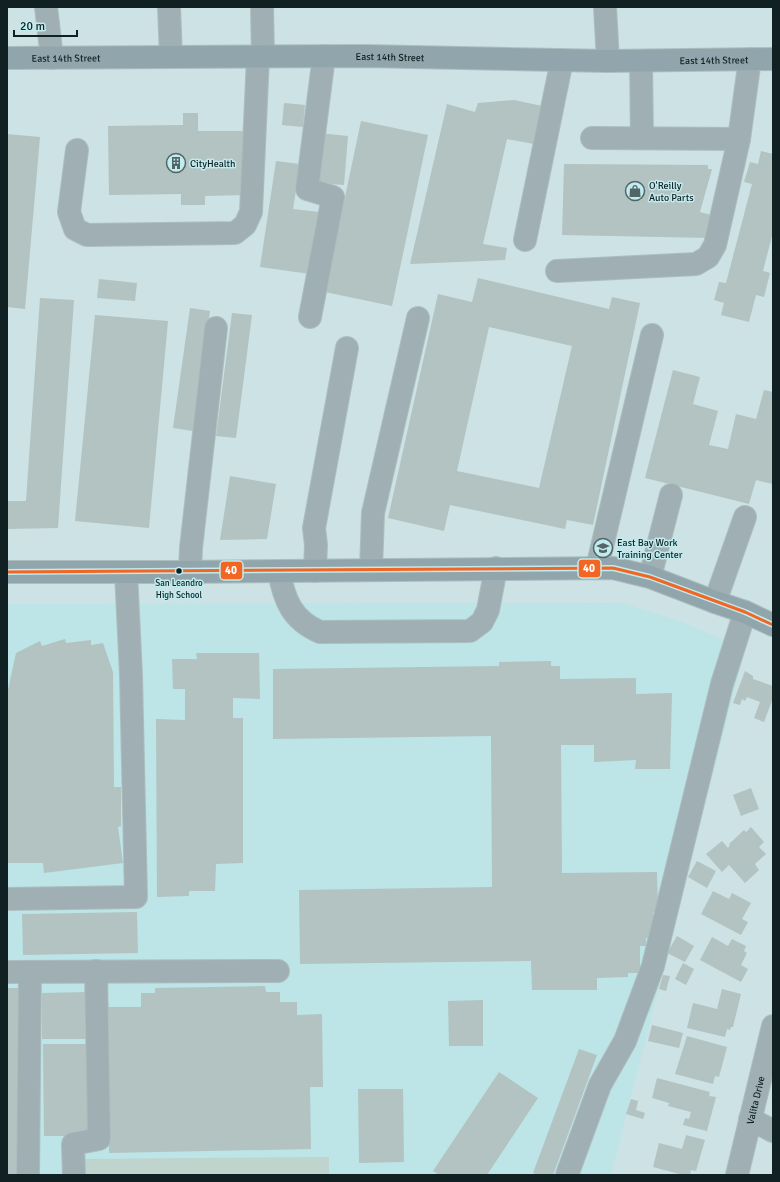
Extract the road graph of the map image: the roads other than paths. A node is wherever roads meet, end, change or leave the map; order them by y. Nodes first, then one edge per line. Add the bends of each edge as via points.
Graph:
1 (46, 7) edge
2 (169, 7) edge
3 (262, 7) edge
4 (605, 7) edge
5 (324, 56) junction
6 (260, 57) junction
7 (7, 58) edge
8 (52, 58) junction
9 (171, 58) junction
10 (750, 59) junction
11 (773, 59) edge
12 (562, 60) junction
13 (608, 61) junction
14 (641, 61) junction
15 (592, 138) dead end
16 (642, 138) junction
17 (739, 139) junction
18 (77, 150) dead end
19 (525, 240) dead end
20 (557, 272) dead end
21 (310, 317) dead end
22 (418, 318) dead end
23 (216, 328) dead end
24 (652, 335) dead end
25 (347, 348) dead end
26 (671, 495) dead end
27 (745, 517) dead end
28 (496, 568) junction
29 (597, 568) junction
30 (371, 570) junction
31 (279, 571) junction
32 (315, 571) junction
33 (7, 572) edge
34 (126, 572) junction
35 (190, 572) junction
36 (650, 577) junction
37 (715, 602) junction
38 (745, 612) junction
39 (773, 625) edge
40 (7, 899) edge
41 (96, 971) junction
42 (278, 971) dead end
43 (7, 972) edge
44 (30, 972) junction
45 (773, 1026) edge
46 (750, 1120) junction
47 (773, 1131) edge
48 (28, 1175) edge
49 (74, 1175) edge
50 (567, 1175) edge
51 (737, 1175) edge

1 - 8 street
2 - 9 street
3 - 6 street
4 - 13 street
5 - 6 main road, East 14th Street
5 - 12 main road, East 14th Street
5 - 21 street via 307,189 333,197
6 - 9 main road, East 14th Street
6 - 18 street via 252,212 245,225 235,233 87,236 76,229 69,212
7 - 8 main road, East 14th Street
8 - 9 main road, East 14th Street
10 - 11 main road, East 14th Street
10 - 14 main road, East 14th Street
10 - 17 street
12 - 13 main road, East 14th Street
12 - 19 street
13 - 14 main road, East 14th Street
14 - 16 street
15 - 16 street
16 - 17 street
17 - 20 street via 715,246 708,257 696,264
22 - 30 street via 373,513
23 - 35 street
24 - 29 street
25 - 32 street via 314,528
26 - 36 street
27 - 37 street
28 - 29 main road
28 - 30 main road
28 - 31 street via 488,610 482,622 470,631 320,632 306,626 296,615 283,594
29 - 36 main road via 613,568
30 - 32 main road
31 - 32 main road
31 - 35 main road
33 - 34 main road
34 - 35 main road
34 - 40 street via 136,897
36 - 37 main road
37 - 38 main road
38 - 39 main road
38 - 50 street via 722,684 653,966 625,1041 600,1085
41 - 42 street
41 - 44 street
41 - 49 street via 99,1140 73,1144
43 - 44 street
44 - 48 street
45 - 46 street, Valita Drive
46 - 47 street
46 - 51 street, Valita Drive

